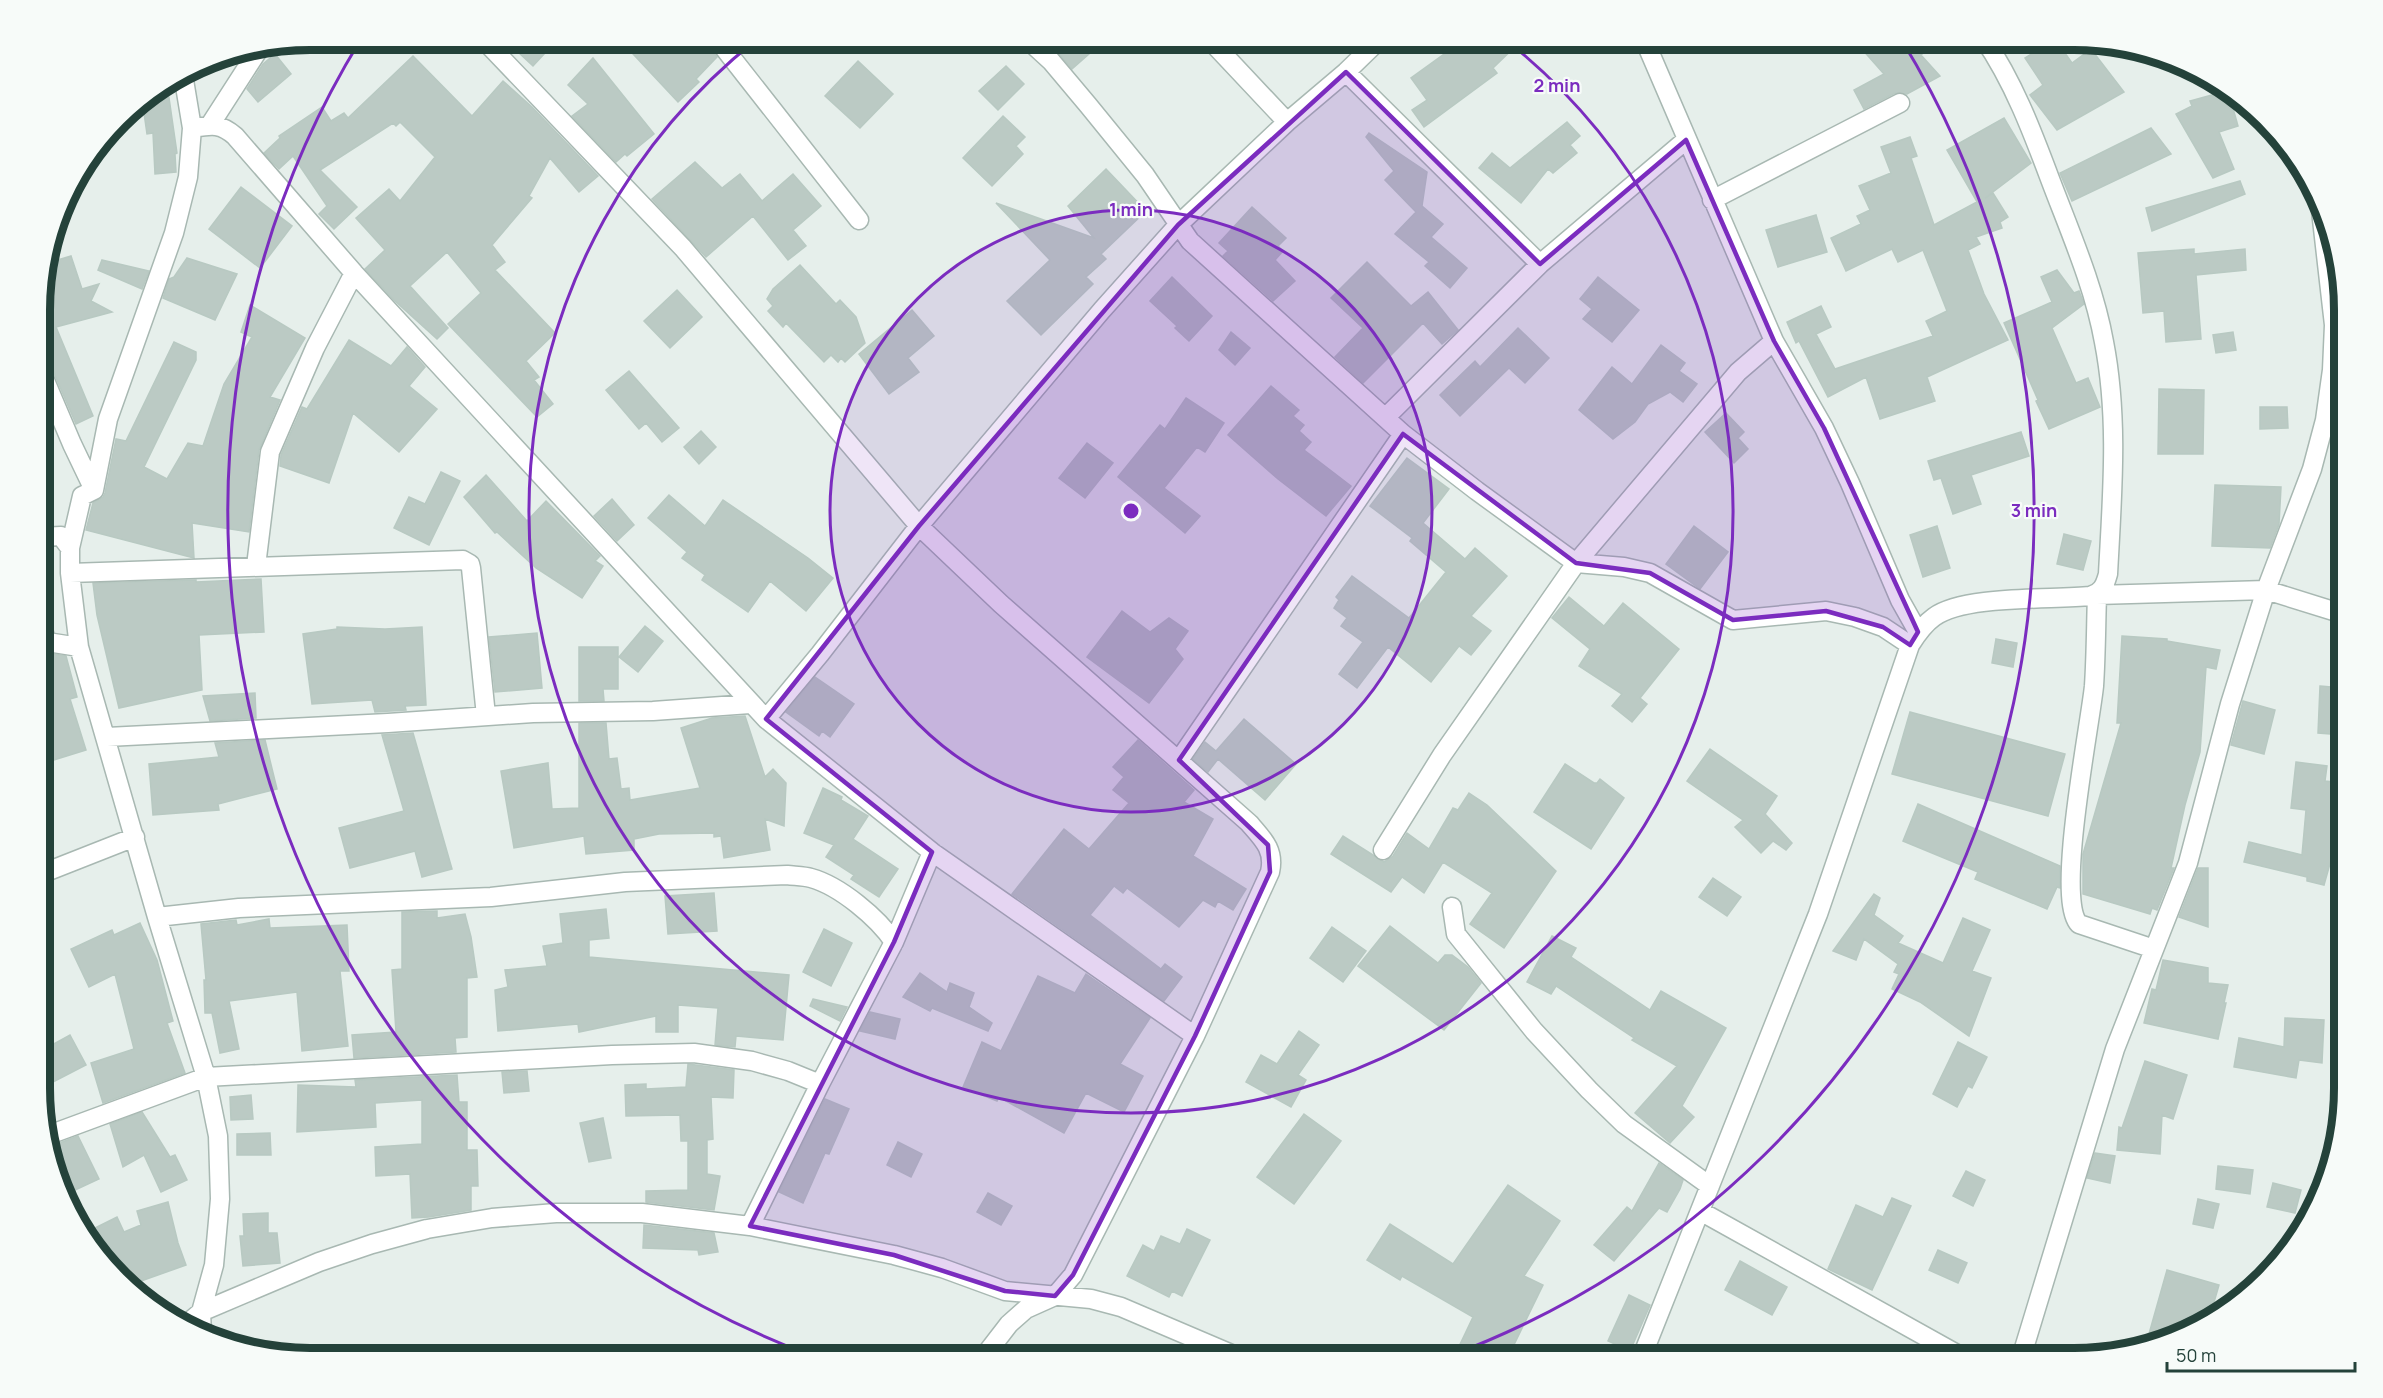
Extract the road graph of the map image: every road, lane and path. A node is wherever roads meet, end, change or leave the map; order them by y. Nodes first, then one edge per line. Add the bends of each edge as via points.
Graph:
1 (494, 50) edge
2 (726, 50) edge
3 (1039, 50) edge
4 (1219, 50) edge
5 (1369, 50) edge
6 (1649, 50) edge
7 (1990, 50) edge
8 (254, 55) edge
9 (1346, 72) junction
10 (185, 81) edge
11 (1900, 103) dead end
12 (1287, 122) junction
13 (201, 127) junction
14 (1686, 140) junction
15 (1712, 200) junction
16 (859, 220) dead end
17 (1178, 225) junction
18 (2324, 240) edge
19 (1540, 264) junction
20 (354, 273) junction
21 (2334, 325) edge
22 (2334, 325) edge
23 (1774, 341) junction
24 (50, 392) edge
25 (1386, 417) junction
26 (1403, 434) junction
27 (94, 490) junction
28 (919, 526) junction
29 (50, 537) edge
30 (70, 548) junction
31 (1576, 563) junction
32 (256, 566) junction
33 (70, 573) junction
34 (2266, 590) junction
35 (2097, 595) junction
36 (2334, 611) edge
37 (1914, 639) junction
38 (50, 642) edge
39 (79, 646) junction
40 (750, 704) junction
41 (486, 716) junction
42 (765, 719) junction
43 (107, 737) junction
44 (1179, 760) junction
45 (135, 837) junction
46 (1383, 850) dead end
47 (932, 852) junction
48 (50, 870) edge
49 (1452, 907) dead end
50 (157, 917) junction
51 (894, 942) junction
52 (2154, 949) junction
53 (1195, 1036) junction
54 (206, 1077) junction
55 (820, 1084) junction
56 (53, 1133) edge
57 (1710, 1186) junction
58 (1700, 1211) junction
59 (750, 1226) junction
60 (1055, 1296) junction
61 (201, 1312) junction
62 (191, 1320) edge
63 (202, 1325) edge
64 (990, 1348) edge
65 (1217, 1348) edge
66 (1645, 1348) edge
67 (1944, 1348) edge
68 (2024, 1348) edge

1 - 28 street via 683,248
2 - 16 street
3 - 17 street via 1145,175
4 - 12 street
5 - 9 street
6 - 14 street
7 - 35 street via 2042,156 2095,304 2104,343 2114,448 2108,574
8 - 13 street
9 - 12 street
9 - 19 street
10 - 13 street
11 - 15 street
12 - 17 street
13 - 20 street via 225,127 236,136
13 - 27 street via 174,233 108,420
14 - 15 street
14 - 19 street
15 - 23 street
17 - 25 street via 1190,241
17 - 28 street
18 - 22 street
19 - 25 street
20 - 32 street via 315,348 270,452
20 - 40 street
21 - 34 street via 2325,420 2312,469
23 - 31 street via 1738,372
23 - 37 street via 1824,428 1850,483
24 - 27 street
25 - 26 street
26 - 31 street
26 - 44 street
27 - 30 street via 82,496
28 - 42 street
28 - 44 street via 1001,604
29 - 30 street via 61,536
30 - 33 street
31 - 37 street via 1650,573 1733,620 1826,611 1855,617
31 - 46 street via 1442,755
32 - 33 street
32 - 41 street via 466,561 471,568
33 - 39 street
34 - 35 street
34 - 36 street
34 - 52 street via 2230,704 2188,863
35 - 37 street via 1962,606 1935,616
35 - 52 street via 2094,687 2079,782 2072,908 2079,924
37 - 57 street via 1818,914
38 - 39 street
39 - 43 street
40 - 41 street
40 - 42 street
41 - 43 street
42 - 47 street
43 - 45 street
44 - 53 street via 1268,844 1272,864
45 - 48 street
45 - 50 street
47 - 51 street
47 - 53 street
49 - 57 street via 1456,934 1563,1063 1624,1124
50 - 51 street via 239,908 491,897 625,882 787,875 812,878 832,888 871,916
50 - 54 street
51 - 55 street
52 - 68 street via 2115,1049
53 - 60 street via 1073,1275
54 - 55 street via 694,1053 752,1061
54 - 56 street
54 - 61 street via 218,1137 220,1199 214,1265
55 - 59 street
57 - 58 street
58 - 66 street
58 - 67 street
59 - 60 street via 894,1255 1005,1291
59 - 61 street via 642,1213 492,1218 372,1244
60 - 64 street via 1026,1310
60 - 65 street via 1092,1299 1121,1307
61 - 62 street
61 - 63 street

